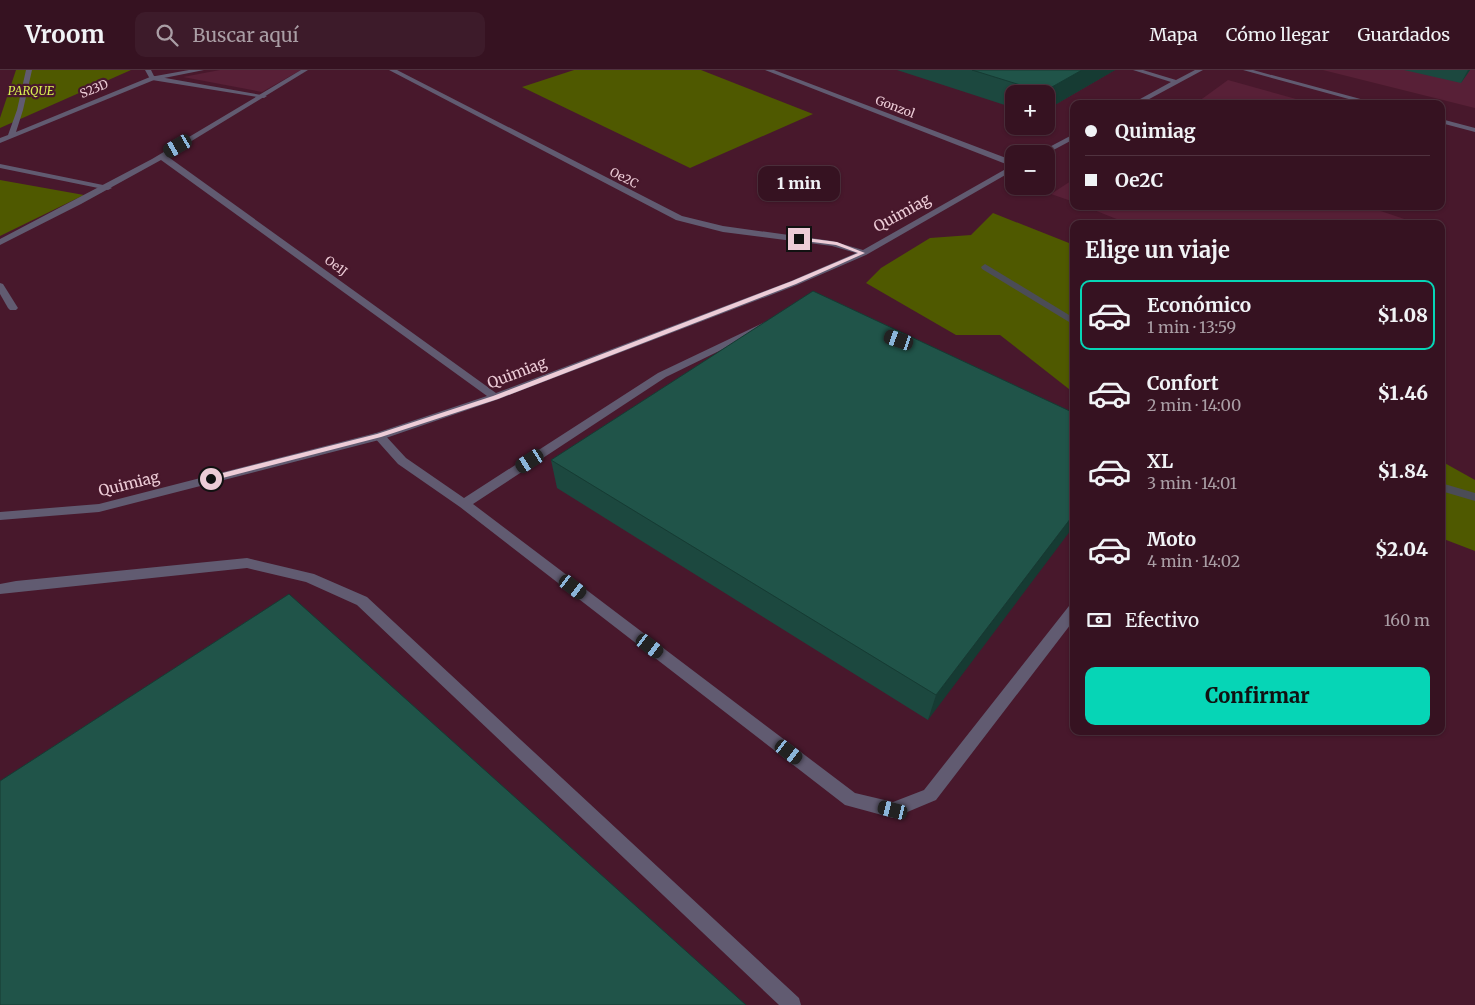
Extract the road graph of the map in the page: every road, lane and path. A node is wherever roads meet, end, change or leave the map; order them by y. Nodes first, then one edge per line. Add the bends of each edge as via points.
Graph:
1 (29, 70) edge
2 (148, 70) edge
3 (201, 70) edge
4 (304, 70) edge
5 (392, 70) edge
6 (768, 70) edge
7 (1136, 70) edge
8 (1200, 70) edge
9 (1246, 70) edge
10 (152, 78) junction
11 (1176, 82) junction
12 (264, 96) junction
13 (1142, 100) edge
14 (1361, 100) edge
15 (1445, 122) edge
16 (1475, 130) edge
17 (12, 136) junction
18 (1070, 138) edge
19 (0, 141) edge
20 (1055, 146) edge
21 (161, 156) junction
22 (1005, 162) edge
23 (0, 166) edge
24 (1005, 171) edge
25 (108, 188) junction
26 (0, 242) edge
27 (863, 253) junction
28 (0, 286) edge
29 (13, 308) dead end
30 (778, 318) edge
31 (495, 397) junction
32 (379, 436) junction
33 (464, 504) junction
34 (0, 516) edge
35 (0, 589) edge
36 (1070, 615) edge
37 (792, 1005) edge

1 - 17 street
2 - 10 street
3 - 10 street, S23D
4 - 12 street
5 - 27 street, Oe2C via 679,218 722,229 837,244
6 - 22 street, Gonzol
7 - 11 street
8 - 11 street
9 - 14 street
10 - 12 street
10 - 17 street, S23D
11 - 13 street
12 - 21 street
15 - 16 street
17 - 19 street, S23D
18 - 20 street
21 - 25 street
21 - 31 street, Oe1J
23 - 25 street
24 - 27 street, Quimiag
25 - 26 street
27 - 31 street, Quimiag via 794,283
28 - 29 street
30 - 33 street via 662,375
31 - 32 street, Quimiag
32 - 33 street via 402,461
32 - 34 street, Quimiag via 99,508
33 - 36 street via 851,800 893,810 930,795
35 - 37 street via 247,563 309,578 362,601

